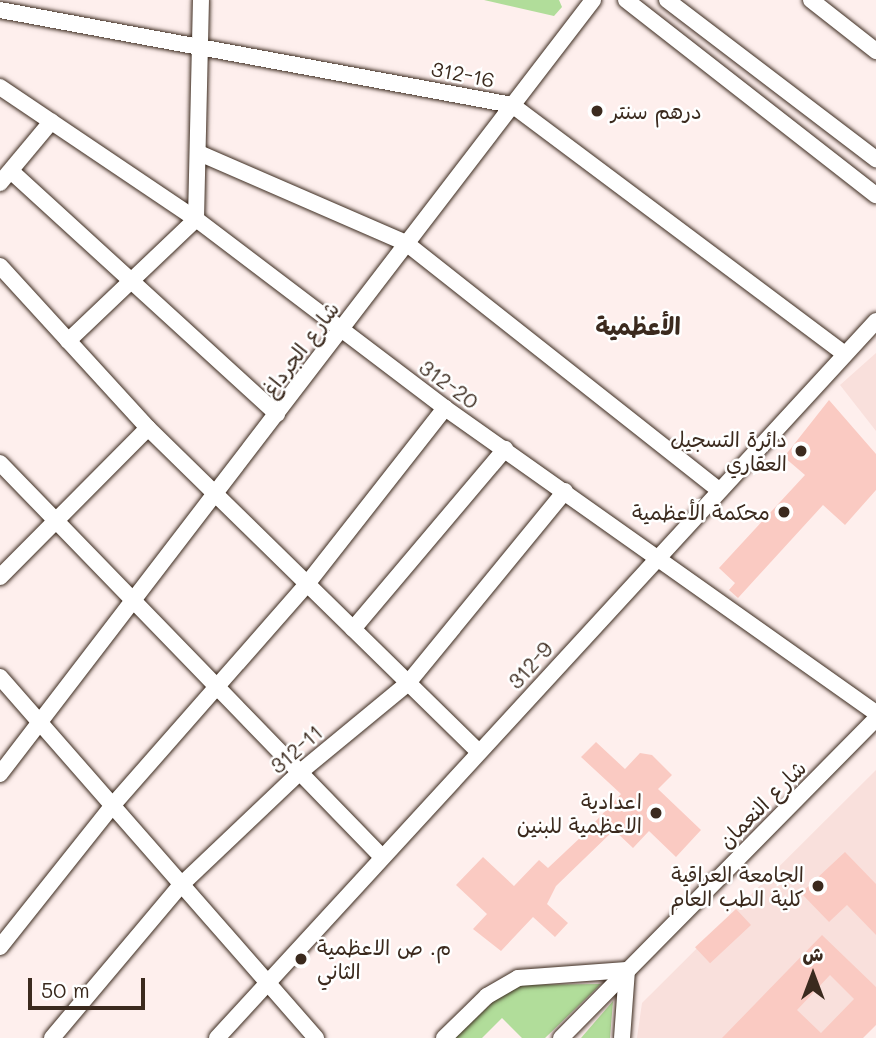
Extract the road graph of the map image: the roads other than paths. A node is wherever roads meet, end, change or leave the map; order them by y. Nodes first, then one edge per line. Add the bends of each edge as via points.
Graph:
1 (201, 0) edge
2 (593, 0) edge
3 (626, 0) edge
4 (667, 0) edge
5 (811, 0) edge
6 (0, 10) edge
7 (201, 45) junction
8 (876, 51) edge
9 (0, 87) edge
10 (512, 105) junction
11 (51, 122) junction
12 (199, 153) junction
13 (876, 159) edge
14 (6, 177) edge
15 (874, 190) edge
16 (196, 219) junction
17 (406, 243) junction
18 (3, 275) edge
19 (130, 281) junction
20 (876, 321) edge
21 (340, 330) junction
22 (68, 341) junction
23 (843, 353) junction
24 (444, 408) junction
25 (276, 414) junction
26 (148, 428) junction
27 (505, 449) junction
28 (0, 463) edge
29 (718, 489) junction
30 (565, 491) junction
31 (216, 495) junction
32 (56, 520) junction
33 (659, 555) junction
34 (0, 577) edge
35 (307, 584) junction
36 (133, 605) junction
37 (353, 629) junction
38 (0, 677) edge
39 (408, 682) junction
40 (215, 689) junction
41 (876, 713) edge
42 (876, 719) edge
43 (42, 725) junction
44 (479, 752) junction
45 (299, 773) junction
46 (0, 774) edge
47 (112, 806) junction
48 (382, 857) junction
49 (181, 885) junction
50 (0, 947) edge
51 (627, 970) junction
52 (267, 984) junction
53 (52, 1038) edge
54 (217, 1038) edge
55 (316, 1038) edge
56 (444, 1038) edge
57 (561, 1038) edge
58 (622, 1038) edge

1 - 7 street
2 - 10 street, شارع الجرداغ
3 - 15 street
4 - 13 street
5 - 8 street
6 - 7 street, 312-16
7 - 10 street, 312-16
7 - 12 street
9 - 11 street, 312-20
10 - 17 street, شارع الجرداغ
10 - 23 street, 312-16
11 - 14 street
11 - 16 street, 312-20
12 - 16 street
12 - 17 street
14 - 19 street
16 - 19 street
16 - 21 street, 312-20
17 - 21 street, شارع الجرداغ
17 - 29 street
18 - 22 street
19 - 22 street
19 - 25 street
20 - 23 street, 312-9
21 - 24 street, 312-20
21 - 25 street, شارع الجرداغ
22 - 26 street
23 - 29 street, 312-9
24 - 27 street, 312-20
24 - 35 street
25 - 31 street, شارع الجرداغ
26 - 31 street
26 - 32 street
27 - 30 street, 312-20
27 - 37 street
28 - 32 street
29 - 33 street, 312-9
30 - 33 street, 312-20
30 - 39 street, 312-11
31 - 35 street
31 - 36 street, شارع الجرداغ
32 - 34 street
32 - 36 street
33 - 41 street, 312-20
33 - 44 street, 312-9
35 - 37 street
35 - 40 street
36 - 40 street
36 - 43 street, شارع الجرداغ
37 - 39 street
38 - 43 street
39 - 44 street
39 - 45 street, 312-11
40 - 45 street
40 - 47 street
42 - 51 street, شارع النعمان
43 - 46 street, شارع الجرداغ
43 - 47 street
44 - 48 street, 312-9
45 - 48 street
45 - 49 street, 312-11
47 - 49 street
47 - 50 street
48 - 52 street, 312-9
49 - 52 street
49 - 53 street, 312-11
51 - 56 street via 517,978 487,996
51 - 57 street, شارع النعمان
51 - 58 street
52 - 54 street, 312-9
52 - 55 street

